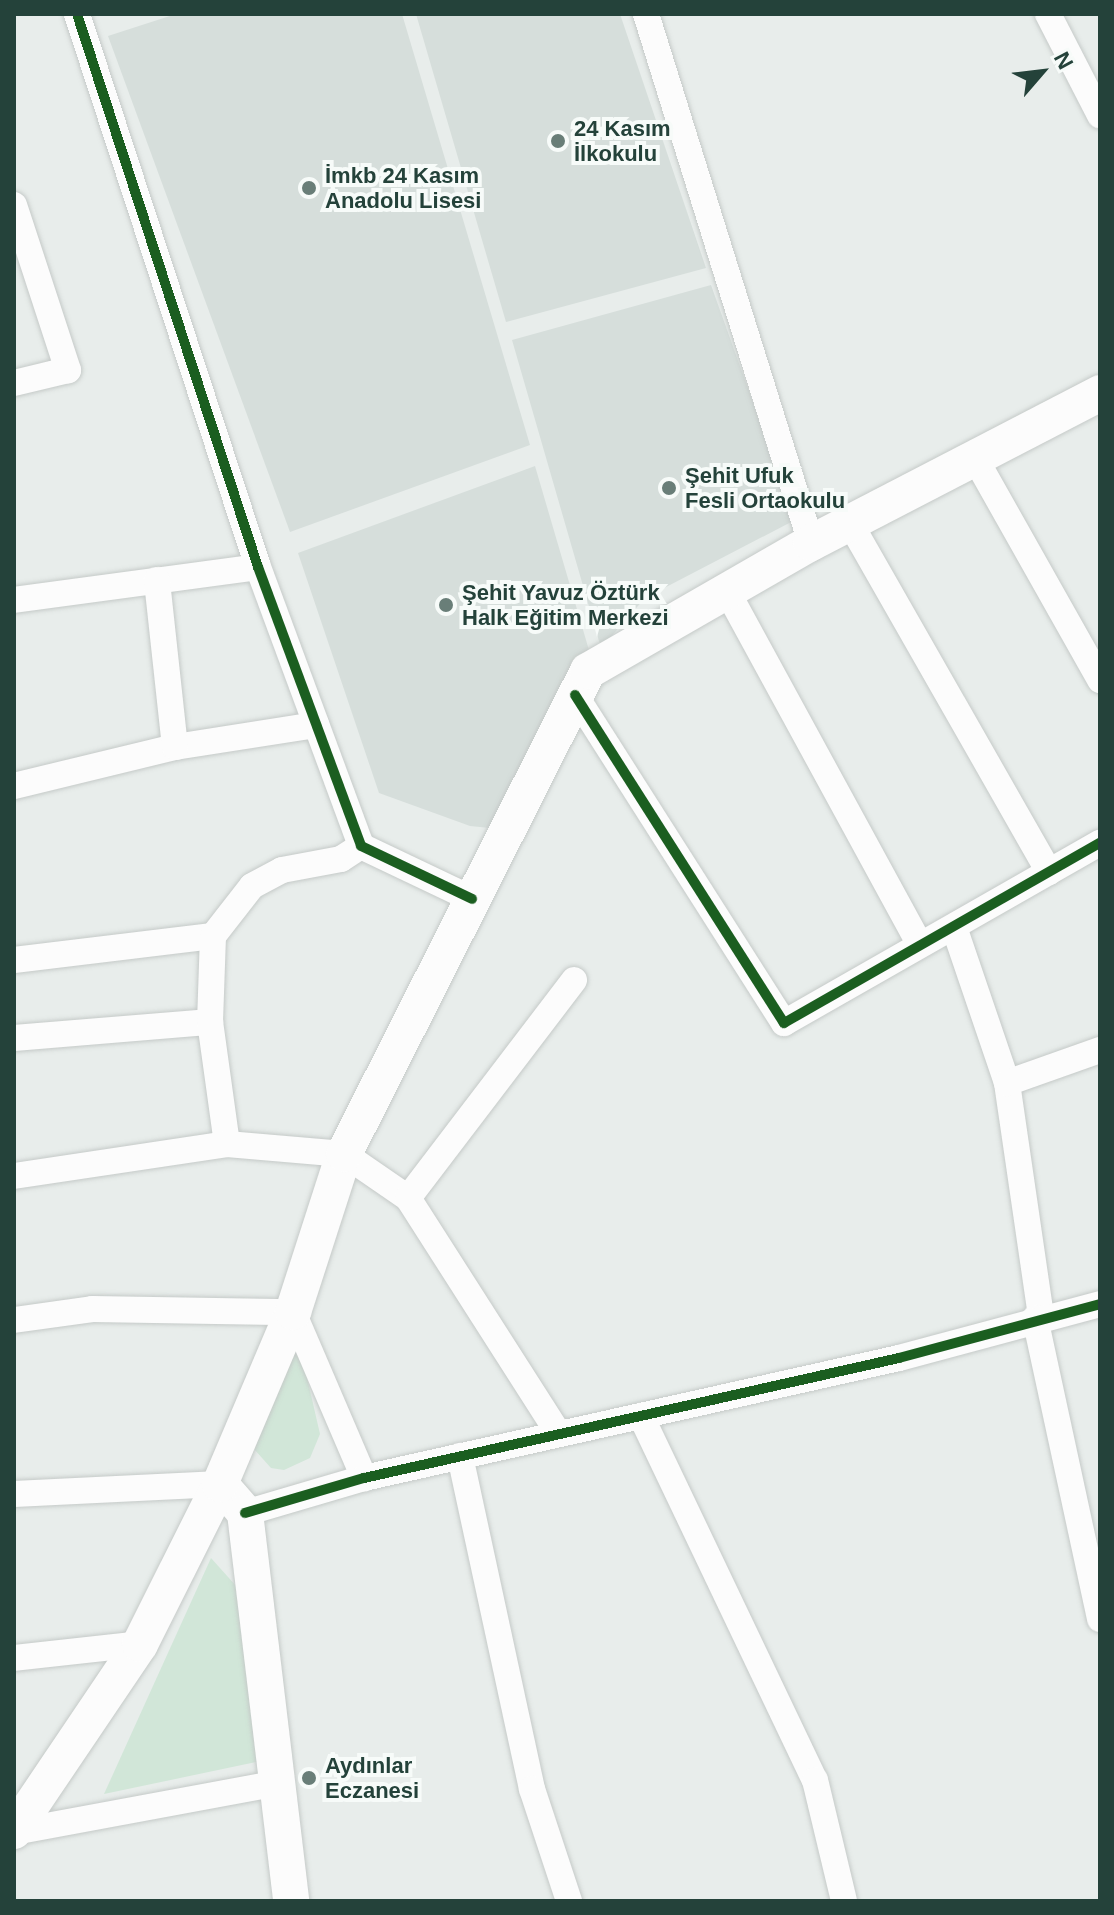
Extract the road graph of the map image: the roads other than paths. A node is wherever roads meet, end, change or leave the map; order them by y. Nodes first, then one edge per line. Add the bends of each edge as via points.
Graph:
1 (77, 14) edge
2 (646, 14) edge
3 (1048, 14) edge
4 (1100, 115) edge
5 (14, 205) edge
6 (18, 234) edge
7 (14, 383) edge
8 (1100, 393) edge
9 (975, 458) junction
10 (850, 523) junction
11 (811, 543) junction
12 (258, 567) junction
13 (157, 580) junction
14 (727, 591) junction
15 (14, 600) edge
16 (1100, 680) edge
17 (575, 695) junction
18 (316, 725) junction
19 (175, 747) junction
20 (14, 786) edge
21 (1100, 843) edge
22 (361, 846) junction
23 (1049, 872) junction
24 (472, 899) junction
25 (954, 927) junction
26 (213, 936) junction
27 (920, 945) junction
28 (14, 960) edge
29 (574, 980) dead end
30 (210, 1022) junction
31 (14, 1038) edge
32 (1100, 1050) edge
33 (1007, 1083) junction
34 (227, 1144) junction
35 (344, 1154) junction
36 (14, 1176) edge
37 (408, 1198) junction
38 (1100, 1304) edge
39 (293, 1312) junction
40 (1038, 1317) junction
41 (14, 1320) edge
42 (641, 1416) junction
43 (559, 1434) junction
44 (460, 1456) junction
45 (364, 1478) junction
46 (220, 1484) junction
47 (14, 1494) edge
48 (245, 1513) junction
49 (1100, 1619) edge
50 (140, 1644) junction
51 (14, 1658) edge
52 (278, 1783) junction
53 (14, 1832) edge
54 (291, 1901) edge
55 (569, 1901) edge
56 (844, 1901) edge

1 - 12 street
2 - 11 street
3 - 4 street
5 - 6 street
6 - 7 street via 68,370
8 - 9 main road
9 - 10 main road
9 - 16 street
10 - 11 main road
10 - 23 street
11 - 14 main road
12 - 13 street
12 - 18 street
13 - 15 street
13 - 19 street
14 - 17 main road via 588,671
14 - 27 street
17 - 24 main road
17 - 27 street via 784,1023
18 - 19 street
18 - 22 street
19 - 20 street
21 - 23 street
22 - 24 street
22 - 26 street via 341,859 282,870 252,886
23 - 25 street
24 - 35 main road
25 - 27 street
25 - 33 street
26 - 28 street
26 - 30 street
29 - 37 street
30 - 31 street
30 - 34 street
32 - 33 street
33 - 40 street
34 - 35 street
34 - 36 street
35 - 37 street
35 - 39 main road
37 - 43 street
38 - 40 street
39 - 41 street via 92,1309
39 - 45 street
39 - 46 main road
40 - 42 street via 899,1358
40 - 49 street
42 - 43 street
42 - 56 street via 815,1780
43 - 44 street
44 - 45 street
44 - 55 street via 532,1789
45 - 48 street
46 - 47 street
46 - 48 main road
46 - 50 main road
48 - 52 main road
50 - 51 street
50 - 53 main road
52 - 53 street
52 - 54 main road

